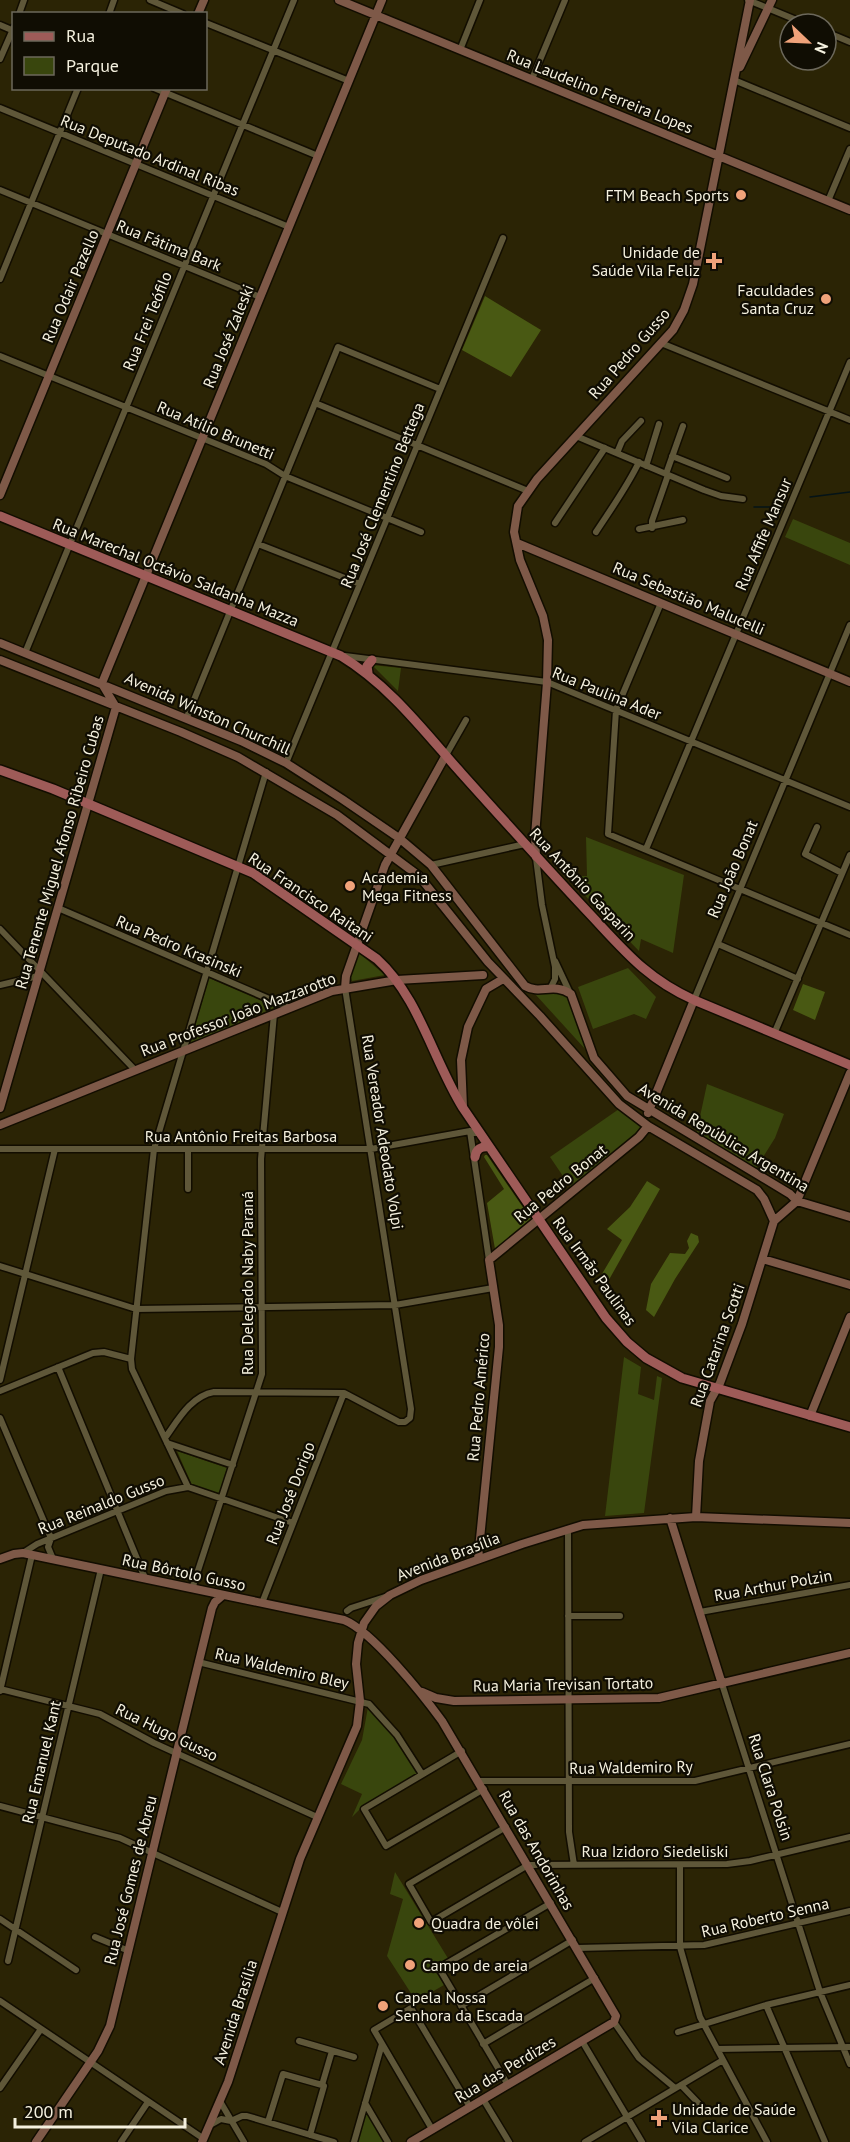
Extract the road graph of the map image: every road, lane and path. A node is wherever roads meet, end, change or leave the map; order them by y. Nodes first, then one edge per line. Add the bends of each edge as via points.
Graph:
1 (150, 0) edge
2 (294, 0) edge
3 (339, 0) edge
4 (382, 0) edge
5 (480, 0) edge
6 (565, 0) edge
7 (749, 0) edge
8 (770, 4) edge
9 (178, 12) edge
10 (784, 12) edge
11 (376, 15) junction
12 (207, 23) edge
13 (12, 31) edge
14 (460, 50) junction
15 (273, 51) junction
16 (0, 59) edge
17 (532, 79) junction
18 (734, 80) junction
19 (349, 81) junction
20 (77, 90) edge
21 (166, 91) edge
22 (0, 108) edge
23 (243, 125) junction
24 (850, 128) edge
25 (60, 133) junction
26 (850, 150) edge
27 (318, 156) junction
28 (719, 156) junction
29 (136, 164) junction
30 (0, 190) edge
31 (214, 196) junction
32 (828, 201) junction
33 (31, 203) junction
34 (850, 210) edge
35 (289, 226) junction
36 (107, 234) junction
37 (502, 238) dead end
38 (184, 266) junction
39 (0, 279) edge
40 (260, 297) junction
41 (661, 343) junction
42 (0, 356) edge
43 (850, 362) edge
44 (49, 376) junction
45 (440, 389) junction
46 (315, 403) junction
47 (126, 407) junction
48 (829, 412) junction
49 (850, 420) edge
50 (641, 421) dead end
51 (659, 424) dead end
52 (683, 426) dead end
53 (576, 436) junction
54 (202, 438) junction
55 (417, 445) junction
56 (605, 448) junction
57 (617, 453) junction
58 (672, 456) junction
59 (639, 462) junction
60 (646, 465) junction
61 (667, 474) junction
62 (285, 476) junction
63 (727, 478) dead end
64 (528, 491) junction
65 (0, 495) edge
66 (743, 499) dead end
67 (0, 516) edge
68 (387, 518) junction
69 (683, 520) dead end
70 (555, 524) dead end
71 (652, 528) junction
72 (639, 530) dead end
73 (421, 532) dead end
74 (596, 532) dead end
75 (517, 543) junction
76 (258, 544) junction
77 (69, 545) junction
78 (146, 576) junction
79 (360, 584) junction
80 (661, 603) junction
81 (230, 611) junction
82 (850, 625) edge
83 (736, 634) junction
84 (0, 643) edge
85 (25, 653) junction
86 (336, 654) junction
87 (0, 660) edge
88 (372, 660) junction
89 (830, 673) junction
90 (368, 674) junction
91 (547, 682) junction
92 (850, 682) edge
93 (102, 683) junction
94 (116, 707) junction
95 (615, 710) junction
96 (187, 717) junction
97 (466, 720) dead end
98 (691, 741) junction
99 (446, 755) junction
100 (286, 763) junction
101 (0, 770) edge
102 (266, 772) junction
103 (785, 780) junction
104 (88, 803) junction
105 (850, 807) edge
106 (817, 827) dead end
107 (399, 838) junction
108 (525, 844) junction
109 (646, 849) junction
110 (391, 853) junction
111 (850, 855) edge
112 (536, 857) junction
113 (446, 863) junction
114 (238, 865) junction
115 (431, 865) junction
116 (842, 873) junction
117 (440, 877) junction
118 (740, 889) junction
119 (58, 908) junction
120 (821, 923) junction
121 (0, 929) edge
122 (850, 935) edge
123 (718, 944) junction
124 (357, 945) junction
125 (551, 952) junction
126 (488, 962) junction
127 (206, 972) junction
128 (39, 973) junction
129 (483, 975) junction
130 (503, 979) junction
131 (798, 979) junction
132 (398, 980) junction
133 (0, 985) edge
134 (551, 987) junction
135 (345, 988) junction
136 (486, 989) junction
137 (571, 994) junction
138 (694, 1000) junction
139 (290, 1008) junction
140 (274, 1014) junction
141 (774, 1034) junction
142 (183, 1051) junction
143 (596, 1062) joint
144 (850, 1065) edge
145 (135, 1070) junction
146 (850, 1073) edge
147 (0, 1108) edge
148 (463, 1108) junction
149 (648, 1110) junction
150 (0, 1125) edge
151 (648, 1126) junction
152 (470, 1131) junction
153 (480, 1134) junction
154 (489, 1147) junction
155 (0, 1149) edge
156 (55, 1149) junction
157 (154, 1149) junction
158 (188, 1149) junction
159 (262, 1149) junction
160 (370, 1149) junction
161 (475, 1157) junction
162 (188, 1189) dead end
163 (797, 1201) junction
164 (850, 1217) edge
165 (539, 1220) junction
166 (774, 1221) junction
167 (763, 1259) junction
168 (489, 1260) junction
169 (0, 1266) edge
170 (25, 1274) junction
171 (850, 1285) edge
172 (494, 1288) junction
173 (395, 1305) junction
174 (263, 1307) junction
175 (136, 1309) junction
176 (850, 1317) edge
177 (131, 1359) junction
178 (58, 1367) junction
179 (0, 1380) edge
180 (716, 1389) junction
181 (0, 1391) edge
182 (258, 1392) junction
183 (344, 1393) junction
184 (810, 1416) junction
185 (0, 1418) edge
186 (850, 1427) edge
187 (166, 1441) junction
188 (233, 1465) junction
189 (188, 1487) junction
190 (222, 1499) junction
191 (117, 1511) junction
192 (696, 1517) junction
193 (670, 1518) junction
194 (293, 1523) junction
195 (850, 1523) edge
196 (568, 1529) junction
197 (51, 1538) junction
198 (28, 1554) junction
199 (0, 1559) edge
200 (53, 1559) junction
201 (478, 1559) junction
202 (101, 1569) junction
203 (145, 1578) junction
204 (196, 1578) junction
205 (849, 1587) edge
206 (192, 1589) junction
207 (202, 1591) junction
208 (390, 1595) junction
209 (222, 1596) junction
210 (262, 1603) junction
211 (212, 1608) junction
212 (346, 1611) dead end
213 (700, 1612) junction
214 (568, 1616) junction
215 (620, 1616) dead end
216 (361, 1630) junction
217 (850, 1653) edge
218 (198, 1662) junction
219 (722, 1684) junction
220 (418, 1689) junction
221 (0, 1690) edge
222 (568, 1700) junction
223 (360, 1701) junction
224 (69, 1706) junction
225 (850, 1744) edge
226 (462, 1751) junction
227 (176, 1753) junction
228 (749, 1768) junction
229 (422, 1774) junction
230 (569, 1781) junction
231 (482, 1785) junction
232 (0, 1806) edge
233 (42, 1817) junction
234 (317, 1817) junction
235 (506, 1827) junction
236 (850, 1837) edge
237 (153, 1852) junction
238 (777, 1854) junction
239 (528, 1865) junction
240 (574, 1865) junction
241 (680, 1865) junction
242 (550, 1903) junction
243 (850, 1911) edge
244 (282, 1912) junction
245 (0, 1919) edge
246 (798, 1924) junction
247 (16, 1930) junction
248 (95, 1937) dead end
249 (575, 1944) junction
250 (680, 1947) junction
251 (129, 1951) junction
252 (8, 1961) dead end
253 (76, 1970) dead end
254 (595, 1978) junction
255 (850, 1985) edge
256 (820, 1992) junction
257 (0, 2001) edge
258 (461, 2006) junction
259 (766, 2006) junction
260 (614, 2022) junction
261 (703, 2024) junction
262 (41, 2029) junction
263 (678, 2032) dead end
264 (299, 2041) dead end
265 (582, 2041) junction
266 (382, 2044) junction
267 (483, 2044) junction
268 (846, 2047) edge
269 (784, 2048) junction
270 (717, 2049) junction
271 (332, 2051) junction
272 (354, 2057) dead end
273 (723, 2060) junction
274 (90, 2062) junction
275 (850, 2064) edge
276 (322, 2085) junction
277 (508, 2085) junction
278 (678, 2086) junction
279 (0, 2088) edge
280 (483, 2099) junction
281 (148, 2102) junction
282 (221, 2103) junction
283 (365, 2103) junction
284 (470, 2107) junction
285 (703, 2108) dead end
286 (627, 2117) junction
287 (231, 2121) junction
288 (268, 2122) junction
289 (212, 2124) junction
290 (432, 2129) junction
291 (310, 2135) junction
292 (203, 2141) edge
293 (36, 2142) edge
294 (121, 2142) edge
295 (244, 2142) edge
296 (334, 2142) edge
297 (354, 2142) edge
298 (388, 2142) edge
299 (411, 2142) edge
300 (509, 2142) edge
301 (585, 2142) edge
302 (642, 2142) edge
303 (767, 2142) edge
304 (825, 2142) edge

1 - 9 street
2 - 15 street, Rua Frei Teófilo
3 - 11 street, Rua Laudelino Ferreira Lopes
4 - 11 street, Rua José Zaleski
5 - 14 street
6 - 17 street
7 - 8 street
7 - 18 street, Rua Pedro Gusso
8 - 10 street
8 - 18 street
11 - 14 street, Rua Laudelino Ferreira Lopes
11 - 19 street, Rua José Zaleski
12 - 15 street
13 - 16 street
14 - 17 street, Rua Laudelino Ferreira Lopes
15 - 19 street
15 - 23 street, Rua Frei Teófilo
17 - 28 street, Rua Laudelino Ferreira Lopes
18 - 24 street
18 - 28 street, Rua Pedro Gusso
19 - 27 street, Rua José Zaleski
20 - 25 street
21 - 23 street
21 - 29 street, Rua Odair Pazello
22 - 25 street, Rua Deputado Ardinal Ribas
23 - 27 street
23 - 31 street, Rua Frei Teófilo
25 - 29 street, Rua Deputado Ardinal Ribas
25 - 33 street
26 - 32 street
27 - 35 street, Rua José Zaleski
28 - 32 street, Rua Laudelino Ferreira Lopes
28 - 41 street, Rua Pedro Gusso via 691,293 677,323
29 - 31 street, Rua Deputado Ardinal Ribas
29 - 36 street, Rua Odair Pazello
30 - 33 street, Rua Fátima Bark
31 - 35 street, Rua Deputado Ardinal Ribas
31 - 38 street, Rua Frei Teófilo
32 - 34 street, Rua Laudelino Ferreira Lopes
33 - 36 street, Rua Fátima Bark
33 - 39 street
35 - 40 street, Rua José Zaleski
36 - 38 street, Rua Fátima Bark
36 - 44 street, Rua Odair Pazello
37 - 45 street, Rua José Clementino Bettega
38 - 40 street, Rua Fátima Bark
38 - 47 street, Rua Frei Teófilo
40 - 54 street, Rua José Zaleski
41 - 48 street
41 - 53 street, Rua Pedro Gusso
42 - 44 street, Rua Atílio Brunetti
43 - 48 street, Rua Affife Mansur
44 - 47 street, Rua Atílio Brunetti
44 - 65 street, Rua Odair Pazello
45 - 46 street via 338,347
45 - 55 street, Rua José Clementino Bettega
46 - 55 street
46 - 62 street
47 - 54 street, Rua Atílio Brunetti
47 - 77 street, Rua Frei Teófilo
48 - 49 street
48 - 83 street, Rua Affife Mansur
50 - 57 street via 622,441
51 - 60 street
52 - 58 street
53 - 56 street
53 - 64 street, Rua Pedro Gusso
54 - 62 street, Rua Atílio Brunetti via 266,464
54 - 78 street, Rua José Zaleski
55 - 64 street
55 - 68 street, Rua José Clementino Bettega
56 - 57 street
56 - 70 street
57 - 59 street
58 - 61 street
58 - 63 street
59 - 60 street
59 - 74 street
60 - 61 street
61 - 66 street via 713,493
61 - 71 street
62 - 68 street, Rua Atílio Brunetti
62 - 76 street
64 - 75 street, Rua Pedro Gusso
67 - 77 main road, Rua Marechal Octávio Saldanha Mazza
68 - 73 street, Rua Atílio Brunetti
68 - 79 street, Rua José Clementino Bettega
69 - 71 street
71 - 72 street
75 - 80 street, Rua Sebastião Malucelli
75 - 91 street, Rua Pedro Gusso via 546,628
76 - 79 street
76 - 81 street
77 - 78 main road, Rua Marechal Octávio Saldanha Mazza
77 - 85 street, Rua Frei Teófilo
78 - 81 main road, Rua Marechal Octávio Saldanha Mazza
78 - 93 street, Rua José Zaleski
79 - 86 street, Rua José Clementino Bettega
80 - 83 street, Rua Sebastião Malucelli
80 - 95 street
81 - 86 main road, Rua Marechal Octávio Saldanha Mazza
81 - 96 street
82 - 89 street, Rua João Bonat
83 - 89 street, Rua Sebastião Malucelli
83 - 98 street, Rua Affife Mansur
84 - 85 street, Avenida Winston Churchill
85 - 93 street, Avenida Winston Churchill
86 - 88 street, Rua Paulina Ader
86 - 90 main road, Rua Antônio Gasparin
86 - 100 street, Rua José Clementino Bettega
87 - 94 street, Avenida Winston Churchill
88 - 90 main road via 367,666
88 - 91 street, Rua Paulina Ader
89 - 92 street, Rua Sebastião Malucelli
89 - 103 street, Rua João Bonat
90 - 99 main road, Rua Antônio Gasparin
91 - 95 street, Rua Paulina Ader
91 - 112 street, Rua Pedro Gusso
93 - 94 street
93 - 96 street, Avenida Winston Churchill
94 - 102 street, Avenida Winston Churchill
94 - 104 street, Rua Tenente Miguel Afonso Ribeiro Cubas
95 - 98 street, Rua Paulina Ader
95 - 109 street via 608,834
96 - 100 street, Avenida Winston Churchill
97 - 99 street
98 - 103 street, Rua Paulina Ader
98 - 109 street, Rua Affife Mansur
99 - 107 street, Rua Vereador Adeodato Volpi
99 - 108 main road, Rua Antônio Gasparin
100 - 107 street, Avenida Winston Churchill
101 - 104 main road, Rua Francisco Raitani
102 - 110 street, Avenida Winston Churchill
102 - 114 street
103 - 105 street, Rua Paulina Ader
103 - 118 street, Rua João Bonat
104 - 114 main road, Rua Francisco Raitani
104 - 119 street, Rua Tenente Miguel Afonso Ribeiro Cubas
106 - 116 street via 805,854
107 - 110 street, Rua Vereador Adeodato Volpi
107 - 115 street, Avenida Winston Churchill
108 - 112 main road, Rua Antônio Gasparin
108 - 113 street
109 - 118 street
110 - 124 street, Rua Vereador Adeodato Volpi
110 - 126 street, Avenida Winston Churchill via 419,876
111 - 116 street
112 - 125 street, Rua Pedro Gusso
112 - 138 main road, Rua Antônio Gasparin via 646,973
113 - 115 street
113 - 117 street
114 - 124 main road, Rua Francisco Raitani
114 - 127 street
115 - 117 street, Avenida Winston Churchill
116 - 120 street
117 - 134 street, Avenida Winston Churchill via 525,986 533,990
118 - 120 street
118 - 123 street, Rua João Bonat
119 - 127 street, Rua Pedro Krasinski
119 - 128 street, Rua Tenente Miguel Afonso Ribeiro Cubas
120 - 122 street
120 - 131 street
121 - 128 street
123 - 131 street
123 - 138 street, Rua João Bonat
124 - 132 main road, Rua Francisco Raitani
124 - 135 street, Rua Vereador Adeodato Volpi
125 - 134 street, Rua Pedro Gusso via 555,979
125 - 137 street, Rua Pedro Gusso
126 - 129 street
126 - 130 street, Avenida Winston Churchill
127 - 139 street, Rua Pedro Krasinski
127 - 142 street
128 - 133 street
128 - 145 street
128 - 147 street, Rua Tenente Miguel Afonso Ribeiro Cubas
129 - 132 street, Rua Professor João Mazzarotto
129 - 136 street
130 - 136 street
130 - 151 street, Avenida República Argentina via 615,1100
131 - 141 street
132 - 135 street, Rua Professor João Mazzarotto
132 - 148 main road, Rua Francisco Raitani
134 - 137 street, Avenida Winston Churchill
135 - 139 street, Rua Professor João Mazzarotto
135 - 160 street, Rua Vereador Adeodato Volpi
136 - 148 street via 463,1048
137 - 143 street, Rua Pedro Gusso
138 - 141 main road, Rua Antônio Gasparin
138 - 149 street, Rua João Bonat
139 - 140 street, Rua Professor João Mazzarotto
140 - 142 street, Rua Professor João Mazzarotto
140 - 159 street, Rua Delegado Naby Paraná
141 - 144 main road, Rua Antônio Gasparin
142 - 145 street, Rua Professor João Mazzarotto
142 - 157 street
143 - 149 street, Avenida República Argentina via 627,1096
145 - 150 street, Rua Professor João Mazzarotto
146 - 163 street
148 - 153 main road, Rua Irmãs Paulinas
149 - 151 street, Rua João Bonat
149 - 163 street, Avenida República Argentina
151 - 165 street, Rua Pedro Bonat
151 - 166 street, Avenida República Argentina via 757,1190
152 - 153 street, Rua Antônio Freitas Barbosa
152 - 160 street, Rua Antônio Freitas Barbosa
152 - 161 street, Rua Pedro Américo
153 - 154 main road, Rua Irmãs Paulinas
154 - 161 main road via 477,1150
154 - 165 main road, Rua Irmãs Paulinas
155 - 156 street, Rua Antônio Freitas Barbosa
156 - 157 street, Rua Antônio Freitas Barbosa
156 - 170 street
157 - 158 street, Rua Antônio Freitas Barbosa
157 - 175 street
158 - 159 street, Rua Antônio Freitas Barbosa
158 - 162 street
159 - 160 street, Rua Antônio Freitas Barbosa
159 - 174 street, Rua Delegado Naby Paraná
160 - 173 street, Rua Vereador Adeodato Volpi
161 - 168 street, Rua Pedro Américo
163 - 164 street, Avenida República Argentina
163 - 166 street
165 - 168 street, Rua Pedro Bonat
165 - 180 main road, Rua Irmãs Paulinas via 606,1318 636,1350 668,1371
166 - 167 street, Rua Catarina Scotti
167 - 171 street
167 - 180 street, Rua Catarina Scotti
168 - 172 street, Rua Pedro Américo
169 - 170 street
170 - 175 street
170 - 179 street
172 - 173 street
172 - 201 street, Rua Pedro Américo via 499,1347
173 - 174 street
173 - 183 street, Rua Vereador Adeodato Volpi via 411,1409 408,1421 399,1422
174 - 175 street
174 - 182 street, Rua Delegado Naby Paraná via 263,1368
175 - 177 street
176 - 184 street
177 - 178 street via 99,1352
177 - 187 street via 132,1369
178 - 181 street
178 - 191 street
180 - 184 main road, Rua Irmãs Paulinas
180 - 192 street, Rua Catarina Scotti via 710,1401 699,1461
182 - 183 street
182 - 187 street via 214,1392 201,1396 190,1405
182 - 188 street, Rua Delegado Naby Paraná
183 - 194 street, Rua José Dorigo
184 - 186 main road, Rua Irmãs Paulinas
185 - 197 street
187 - 188 street
187 - 189 street
188 - 190 street, Rua Delegado Naby Paraná
189 - 190 street, Rua Reinaldo Gusso
189 - 191 street, Rua Reinaldo Gusso via 166,1491
190 - 194 street, Rua Reinaldo Gusso
190 - 204 street, Rua Delegado Naby Paraná
191 - 197 street, Rua Reinaldo Gusso
191 - 203 street
192 - 193 street, Avenida Brasília
192 - 195 street, Avenida Brasília
193 - 196 street, Avenida Brasília
193 - 213 street, Rua Clara Polsin
194 - 210 street, Rua José Dorigo
196 - 201 street, Avenida Brasília
196 - 214 street
197 - 198 street, Rua Reinaldo Gusso via 37,1544
197 - 200 street via 48,1547
198 - 199 street, Rua Bôrtolo Gusso
198 - 200 street, Rua Bôrtolo Gusso
198 - 221 street
200 - 202 street, Rua Bôrtolo Gusso
201 - 208 street, Avenida Brasília
202 - 203 street, Rua Bôrtolo Gusso
202 - 224 street, Rua Emanuel Kant
203 - 206 street, Rua Bôrtolo Gusso
204 - 206 street, Rua Delegado Naby Paraná
204 - 207 street
205 - 213 street, Rua Arthur Polzin
206 - 207 street, Rua Bôrtolo Gusso
207 - 209 street, Rua Bôrtolo Gusso
207 - 211 street via 211,1599
208 - 212 street
208 - 216 street, Avenida Brasília via 376,1606
209 - 210 street, Rua Bôrtolo Gusso
209 - 211 street, Rua José Gomes de Abreu
210 - 216 street, Rua Bôrtolo Gusso via 344,1620
211 - 218 street, Rua José Gomes de Abreu
213 - 219 street, Rua Clara Polsin
214 - 215 street
214 - 222 street
216 - 220 street, Rua das Andorinhas
216 - 223 street, Avenida Brasília via 356,1657
217 - 219 street, Rua Maria Trevisan Tortato
218 - 223 street, Rua Waldemiro Bley
218 - 227 street, Rua José Gomes de Abreu
219 - 222 street, Rua Maria Trevisan Tortato via 659,1698
219 - 228 street, Rua Clara Polsin
220 - 222 street, Rua Maria Trevisan Tortato via 454,1701
220 - 226 street, Rua das Andorinhas
221 - 224 street, Rua Hugo Gusso
222 - 230 street
223 - 229 street via 372,1706 392,1728
223 - 234 street, Avenida Brasília via 354,1734
224 - 227 street, Rua Hugo Gusso via 100,1714
224 - 233 street, Rua Emanuel Kant
225 - 228 street, Rua Waldemiro Ry
226 - 229 street
226 - 231 street, Rua das Andorinhas
227 - 234 street, Rua Hugo Gusso
227 - 237 street, Rua José Gomes de Abreu
228 - 230 street, Rua Waldemiro Ry via 686,1781
228 - 238 street, Rua Clara Polsin
229 - 231 street via 364,1809 386,1846
230 - 231 street, Rua Waldemiro Ry
230 - 240 street via 569,1838
231 - 235 street, Rua das Andorinhas
232 - 233 street
233 - 237 street via 111,1835
233 - 247 street, Rua Emanuel Kant
234 - 244 street, Avenida Brasília
235 - 239 street, Rua das Andorinhas
235 - 239 street via 409,1884 431,1922
236 - 238 street, Rua Izidoro Siedeliski
237 - 244 street
237 - 251 street, Rua José Gomes de Abreu
238 - 241 street, Rua Izidoro Siedeliski via 735,1864
238 - 246 street, Rua Clara Polsin
239 - 240 street, Rua Izidoro Siedeliski
239 - 242 street, Rua das Andorinhas
240 - 241 street, Rua Izidoro Siedeliski
241 - 250 street
242 - 249 street, Rua das Andorinhas
242 - 258 street via 438,1968
243 - 246 street, Rua Roberto Senna
244 - 282 street, Avenida Brasília
245 - 247 street
246 - 250 street, Rua Roberto Senna via 713,1944
246 - 256 street, Rua Clara Polsin
247 - 252 street, Rua Emanuel Kant
247 - 253 street
248 - 251 street
249 - 250 street, Rua Roberto Senna
249 - 254 street, Rua das Andorinhas
249 - 258 street
250 - 261 street
251 - 274 street, Rua José Gomes de Abreu via 110,2026
254 - 260 street, Rua das Andorinhas via 616,2014
254 - 267 street
255 - 256 street
256 - 259 street
256 - 268 street, Rua Clara Polsin
257 - 262 street
258 - 267 street
259 - 261 street
259 - 269 street
260 - 265 street, Rua das Perdizes
260 - 278 street, Rua das Andorinhas via 639,2058
261 - 263 street
261 - 270 street
262 - 274 street
262 - 279 street
264 - 271 street
265 - 277 street, Rua das Perdizes
265 - 286 street
266 - 283 street
266 - 284 street via 374,2030 411,2008
266 - 290 street
267 - 277 street
268 - 269 street
268 - 275 street, Rua Clara Polsin
269 - 270 street
269 - 304 street
270 - 273 street
271 - 272 street
271 - 276 street
273 - 278 street
273 - 303 street
274 - 281 street
274 - 293 street, Rua José Gomes de Abreu
276 - 288 street via 283,2074
276 - 291 street
277 - 280 street, Rua das Perdizes
278 - 285 street, Rua das Andorinhas
278 - 286 street
280 - 284 street, Rua das Perdizes
280 - 300 street
281 - 292 street
281 - 294 street
282 - 287 street
282 - 289 street, Avenida Brasília
283 - 297 street
283 - 298 street
284 - 290 street, Rua das Perdizes
286 - 301 street
286 - 302 street
287 - 288 street via 244,2116
287 - 289 street via 221,2119
287 - 295 street
288 - 291 street
289 - 292 street, Avenida Brasília
290 - 299 street, Rua das Perdizes
291 - 296 street

